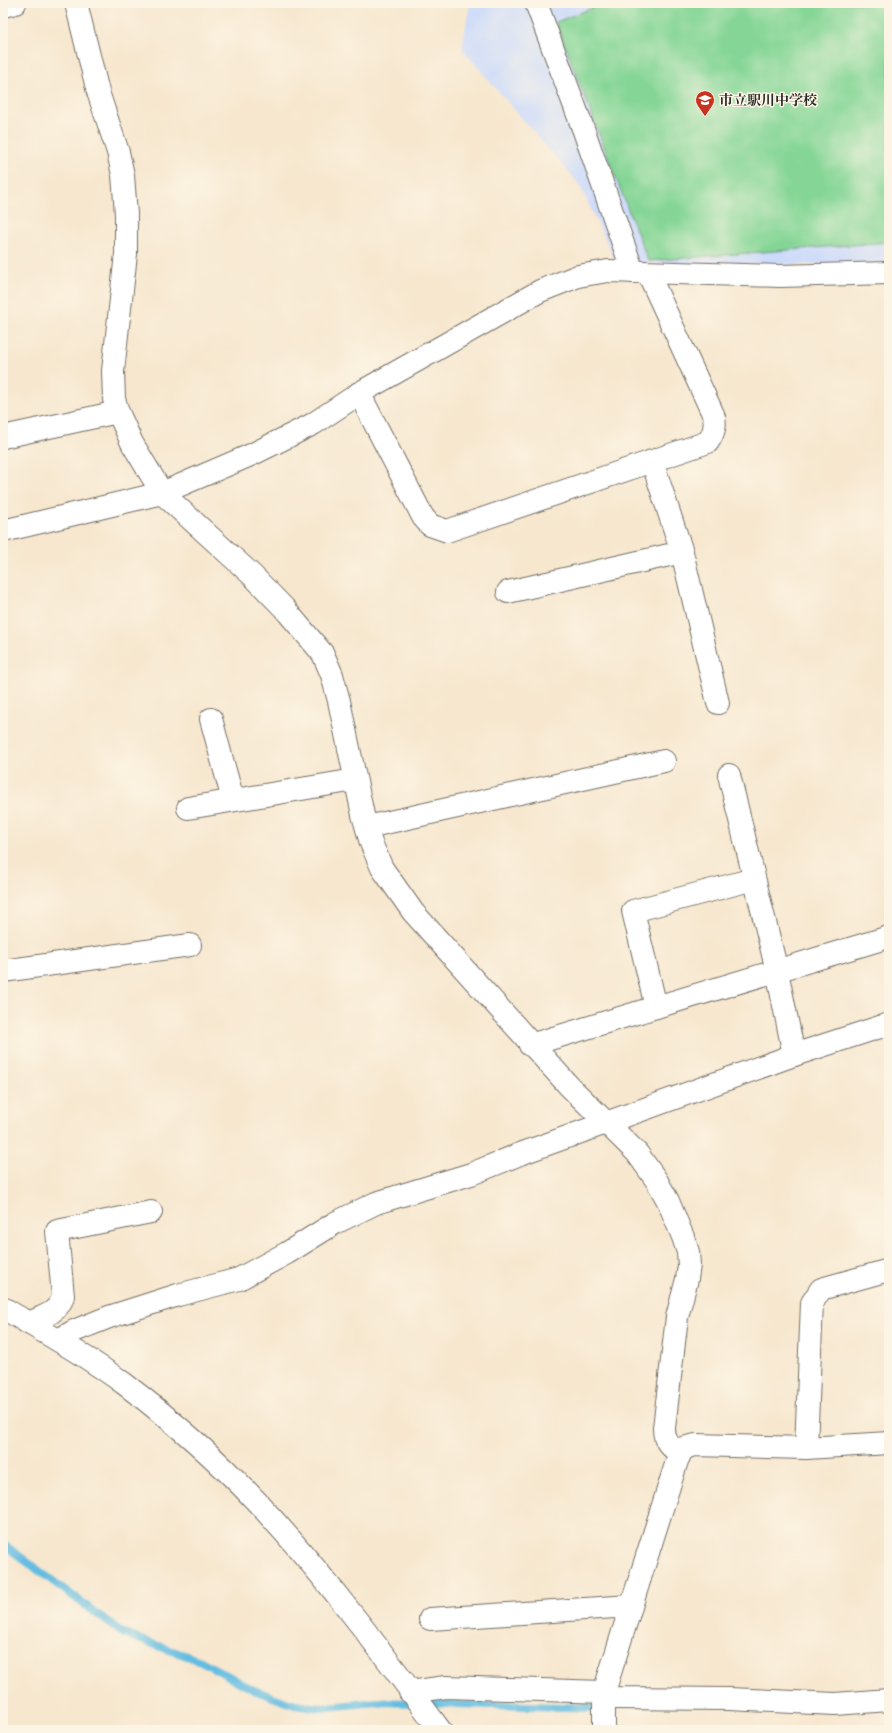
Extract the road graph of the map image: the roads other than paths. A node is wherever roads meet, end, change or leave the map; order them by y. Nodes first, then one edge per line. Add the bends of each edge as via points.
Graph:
1 (15, 3) edge
2 (76, 3) edge
3 (536, 3) edge
4 (3, 6) edge
5 (640, 272) junction
6 (889, 272) edge
7 (360, 393) junction
8 (118, 412) junction
9 (3, 437) edge
10 (652, 461) junction
11 (162, 493) junction
12 (3, 531) edge
13 (682, 552) junction
14 (508, 592) dead end
15 (718, 703) dead end
16 (211, 719) dead end
17 (664, 761) dead end
18 (729, 775) dead end
19 (355, 780) junction
20 (233, 800) junction
21 (188, 808) dead end
22 (367, 827) junction
23 (754, 879) junction
24 (889, 937) edge
25 (190, 945) dead end
26 (3, 971) edge
27 (776, 972) junction
28 (656, 1007) junction
29 (889, 1024) edge
30 (530, 1045) junction
31 (794, 1055) junction
32 (607, 1122) junction
33 (151, 1212) dead end
34 (889, 1270) edge
35 (3, 1308) edge
36 (28, 1322) junction
37 (58, 1340) junction
38 (889, 1443) edge
39 (806, 1448) junction
40 (680, 1454) junction
41 (630, 1606) junction
42 (430, 1620) dead end
43 (414, 1696) junction
44 (889, 1700) edge
45 (603, 1714) edge
46 (433, 1728) edge

1 - 4 street
2 - 8 street via 98,92 123,175 126,254 113,371 114,399
3 - 5 street
5 - 6 street via 780,276
5 - 7 street via 595,272 562,281
5 - 10 street via 716,421 708,442
7 - 10 street via 424,517 430,526 438,529 458,529
7 - 11 street via 314,424
8 - 9 street
8 - 11 street via 132,443
10 - 13 street
11 - 12 street
11 - 19 street via 252,575 323,654 339,701
13 - 14 street
13 - 15 street
16 - 20 street
17 - 22 street
18 - 23 street
19 - 20 street
19 - 22 street
20 - 21 street
22 - 30 street via 382,868 413,912
23 - 27 street
23 - 28 street via 632,911
24 - 27 street
25 - 26 street
27 - 28 street
27 - 31 street
28 - 30 street
29 - 31 street
30 - 32 street via 568,1086
31 - 32 street
32 - 37 street via 472,1174 376,1203 335,1223 239,1279 109,1317
32 - 40 street via 637,1153 657,1181 677,1221 688,1252 688,1280 677,1317 664,1428 664,1438 668,1445
33 - 36 street via 57,1231 63,1296 61,1304 51,1313
34 - 39 street via 821,1289 812,1303
35 - 36 street
36 - 37 street
37 - 43 street via 102,1368 149,1403 240,1484 314,1567
38 - 39 street
39 - 40 street via 696,1445 684,1448
40 - 41 street
41 - 42 street
41 - 45 street
43 - 45 street via 446,1687
43 - 46 street
44 - 45 street via 834,1704 729,1699 614,1698

